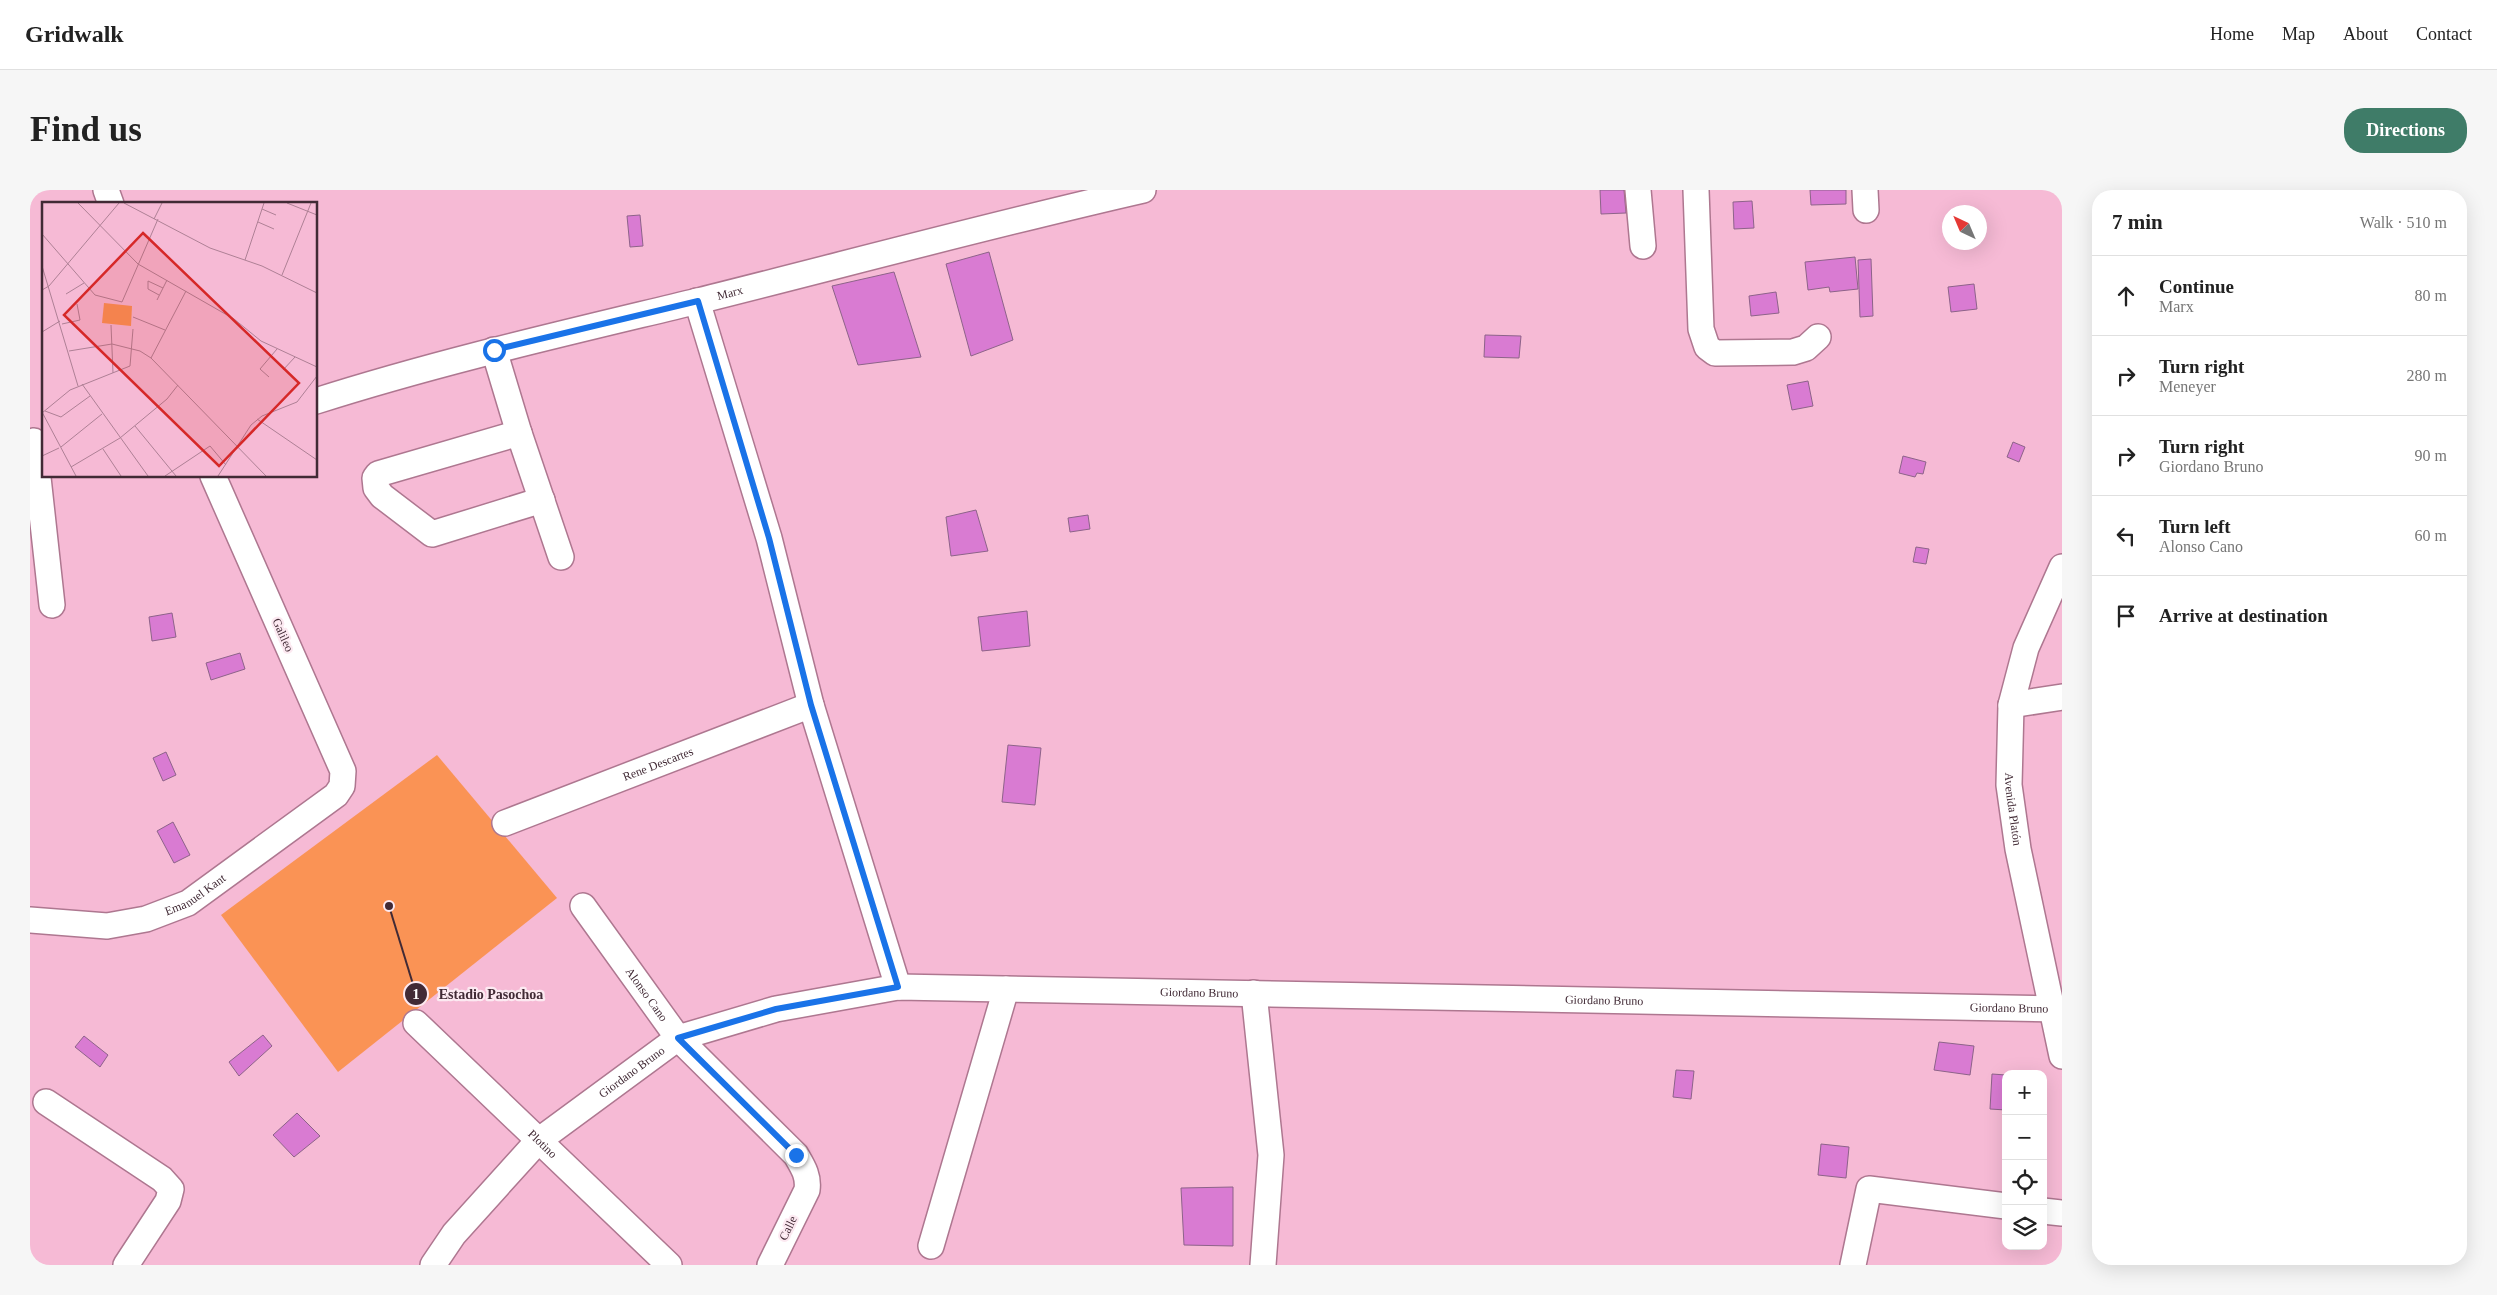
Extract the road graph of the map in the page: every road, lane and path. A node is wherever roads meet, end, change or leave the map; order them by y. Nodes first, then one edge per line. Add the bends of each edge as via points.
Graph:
1 (106, 190) edge
2 (1143, 190) edge
3 (1638, 190) edge
4 (1696, 190) edge
5 (110, 202) edge
6 (1643, 246) dead end
7 (698, 301) junction
8 (1818, 337) dead end
9 (494, 350) junction
10 (318, 400) edge
11 (519, 433) junction
12 (36, 440) edge
13 (214, 478) edge
14 (542, 500) junction
15 (561, 557) dead end
16 (2062, 567) edge
17 (52, 604) dead end
18 (2062, 697) edge
19 (811, 705) junction
20 (2011, 706) junction
21 (336, 795) joint
22 (505, 823) dead end
23 (583, 906) dead end
24 (30, 920) edge
25 (898, 987) junction
26 (1006, 989) junction
27 (1254, 993) junction
28 (2057, 1008) edge
29 (416, 1023) dead end
30 (678, 1038) junction
31 (2062, 1056) edge
32 (46, 1102) dead end
33 (538, 1141) junction
34 (807, 1190) joint
35 (2002, 1206) edge
36 (2047, 1211) edge
37 (2062, 1213) edge
38 (930, 1246) dead end
39 (126, 1265) edge
40 (433, 1265) edge
41 (669, 1265) edge
42 (770, 1265) edge
43 (1263, 1265) edge
44 (1853, 1265) edge

1 - 5 street
2 - 7 street, Marx via 999,223
3 - 6 street
4 - 8 street via 1701,330 1706,347 1715,353 1793,352 1806,348
7 - 9 street, Marx
7 - 19 street via 769,538
9 - 10 street, Marx
9 - 11 street
11 - 14 street
11 - 14 street via 378,474 376,488 432,534
12 - 17 street
13 - 21 street, Galileo via 343,771 342,786
14 - 15 street
16 - 20 street, Avenida Platón via 2026,648
18 - 20 street
19 - 22 street, Rene Descartes
19 - 25 street
20 - 28 street, Avenida Platón via 2009,785 2018,849
21 - 24 street, Emanuel Kant via 188,903 146,919 107,926
23 - 30 street, Alonso Cano
25 - 26 street, Giordano Bruno
25 - 30 street, Giordano Bruno via 776,1009
26 - 27 street, Giordano Bruno
26 - 38 street
27 - 28 street, Giordano Bruno
27 - 43 street via 1271,1154
28 - 31 street, Avenida Platón
29 - 33 street, Plotino
30 - 33 street, Giordano Bruno
30 - 34 street, Alonso Cano via 796,1155 808,1180
32 - 39 street via 162,1179 171,1189 168,1201
33 - 40 street, Giordano Bruno via 454,1234
33 - 41 street, Plotino
34 - 42 street, Calle
35 - 44 street via 1869,1189
36 - 37 street

